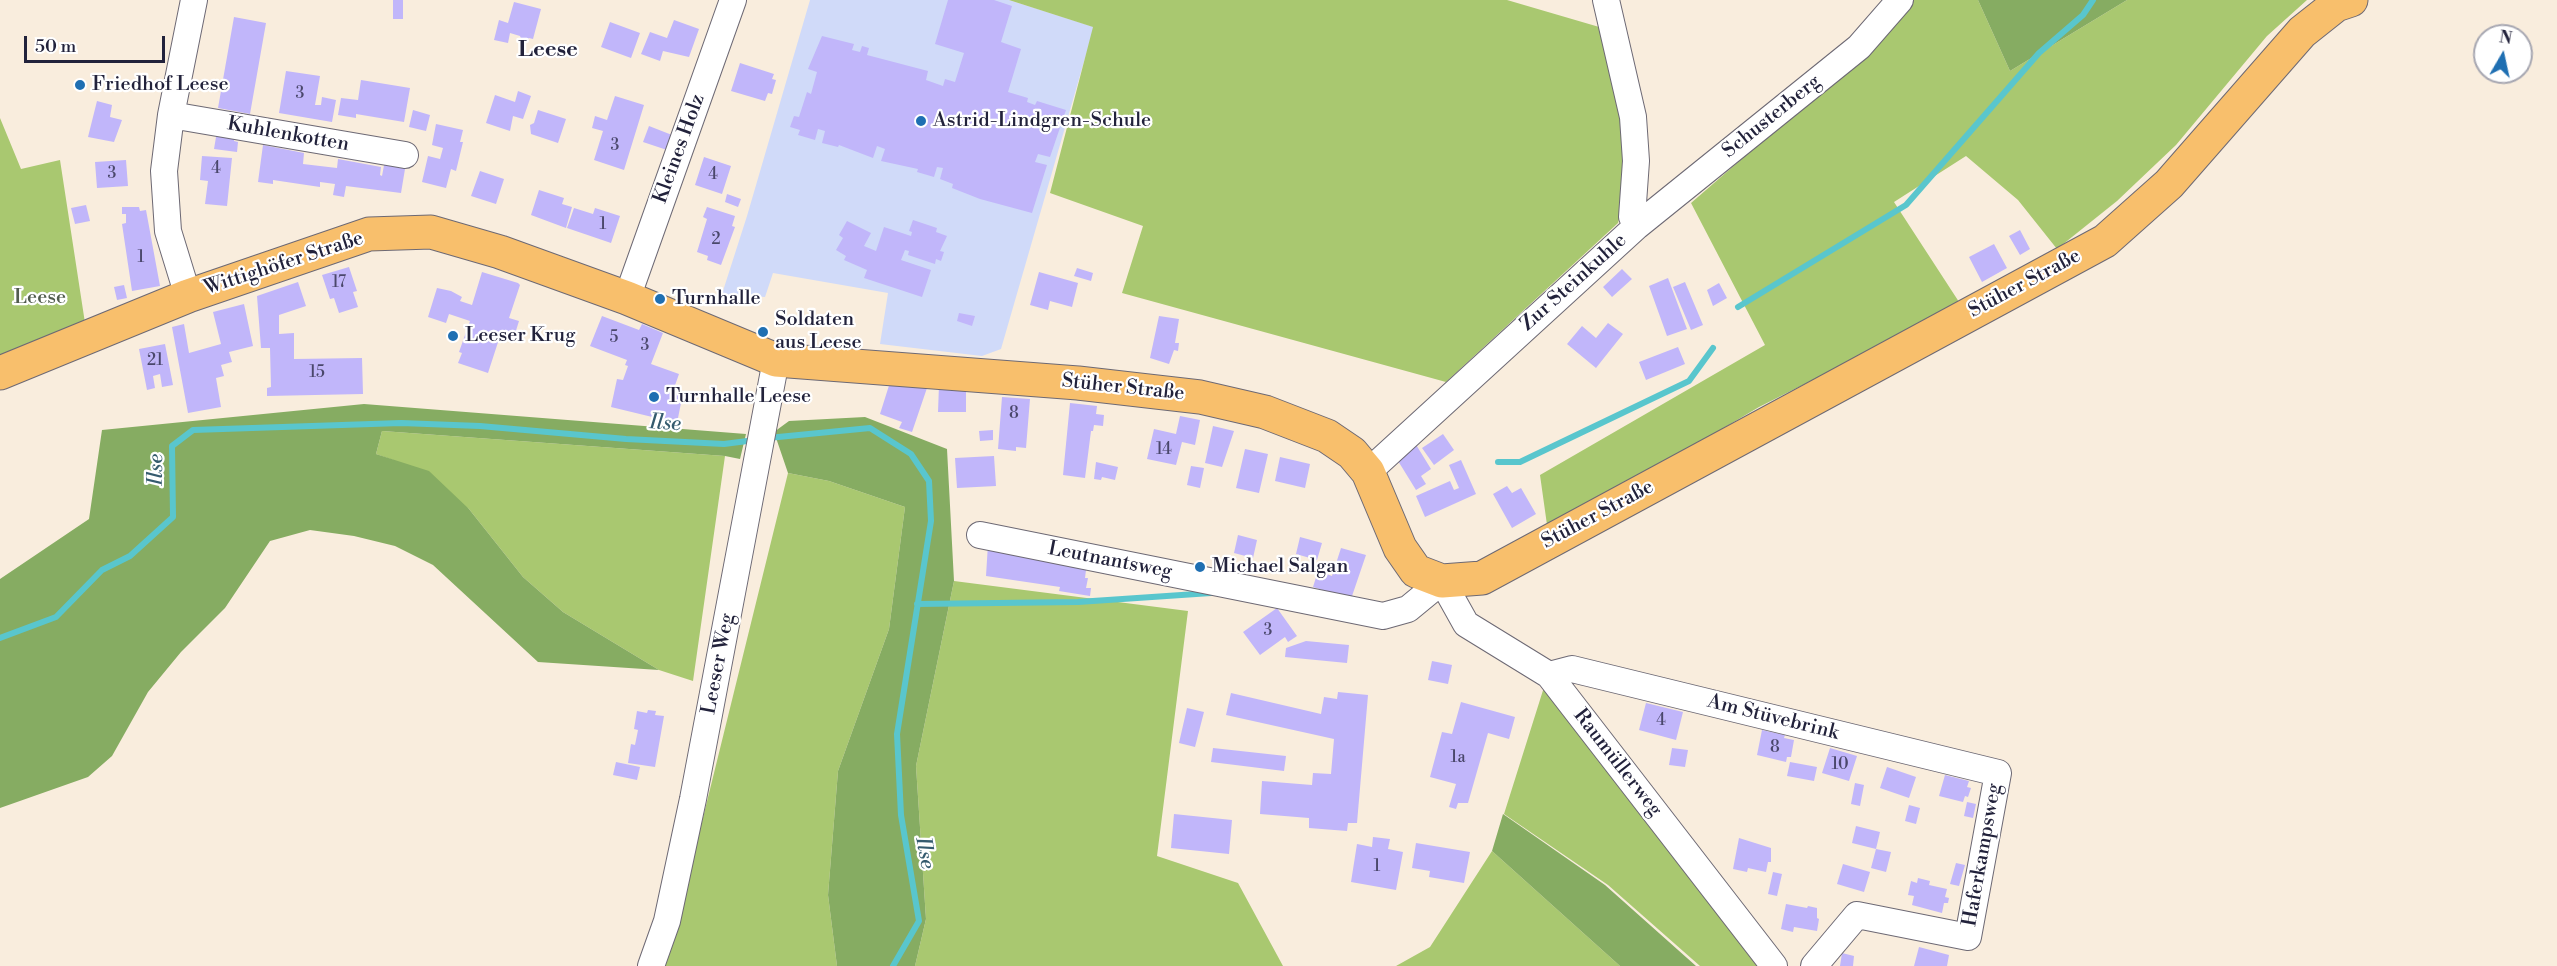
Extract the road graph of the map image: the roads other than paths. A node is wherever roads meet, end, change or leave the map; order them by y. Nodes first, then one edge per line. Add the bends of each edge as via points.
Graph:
1 (194, 0) edge
2 (733, 0) edge
3 (1606, 0) edge
4 (1900, 0) edge
5 (2351, 0) edge
6 (171, 115) junction
7 (405, 155) dead end
8 (1637, 226) junction
9 (188, 296) junction
10 (627, 298) junction
11 (776, 360) junction
12 (0, 373) edge
13 (1368, 472) junction
14 (980, 535) dead end
15 (1442, 581) junction
16 (1549, 675) junction
17 (1998, 773) joint
18 (651, 966) edge
19 (1774, 966) edge
20 (1814, 966) edge

1 - 6 street
2 - 10 street, Kleines Holz
3 - 8 street, Zur Steinkuhle via 1633,117 1636,161 1632,217
4 - 8 street, Schusterberg via 1859,47
5 - 15 main road, Stüher Straße via 2336,5 2302,32 2169,184 2105,241 1482,578
6 - 7 street, Kuhlenkotten
6 - 9 street via 164,171 168,231
8 - 13 street, Zur Steinkuhle
9 - 10 main road, Wittighöfer Straße via 369,234 431,232 500,252
9 - 12 main road, Wittighöfer Straße
10 - 11 main road, Wittighöfer Straße
11 - 13 main road, Stüher Straße via 1078,383 1200,397 1298,423 1352,453
11 - 18 street, Leeser Weg via 693,799 667,921
13 - 15 main road, Stüher Straße via 1400,548 1416,571
14 - 15 street, Leutnantsweg via 1383,616 1408,609
15 - 16 street, Raumüllerweg via 1466,624
16 - 17 street, Am Stüvebrink via 1572,669
16 - 19 street, Raumüllerweg
17 - 20 street, Haferkampsweg via 1968,937 1857,915

